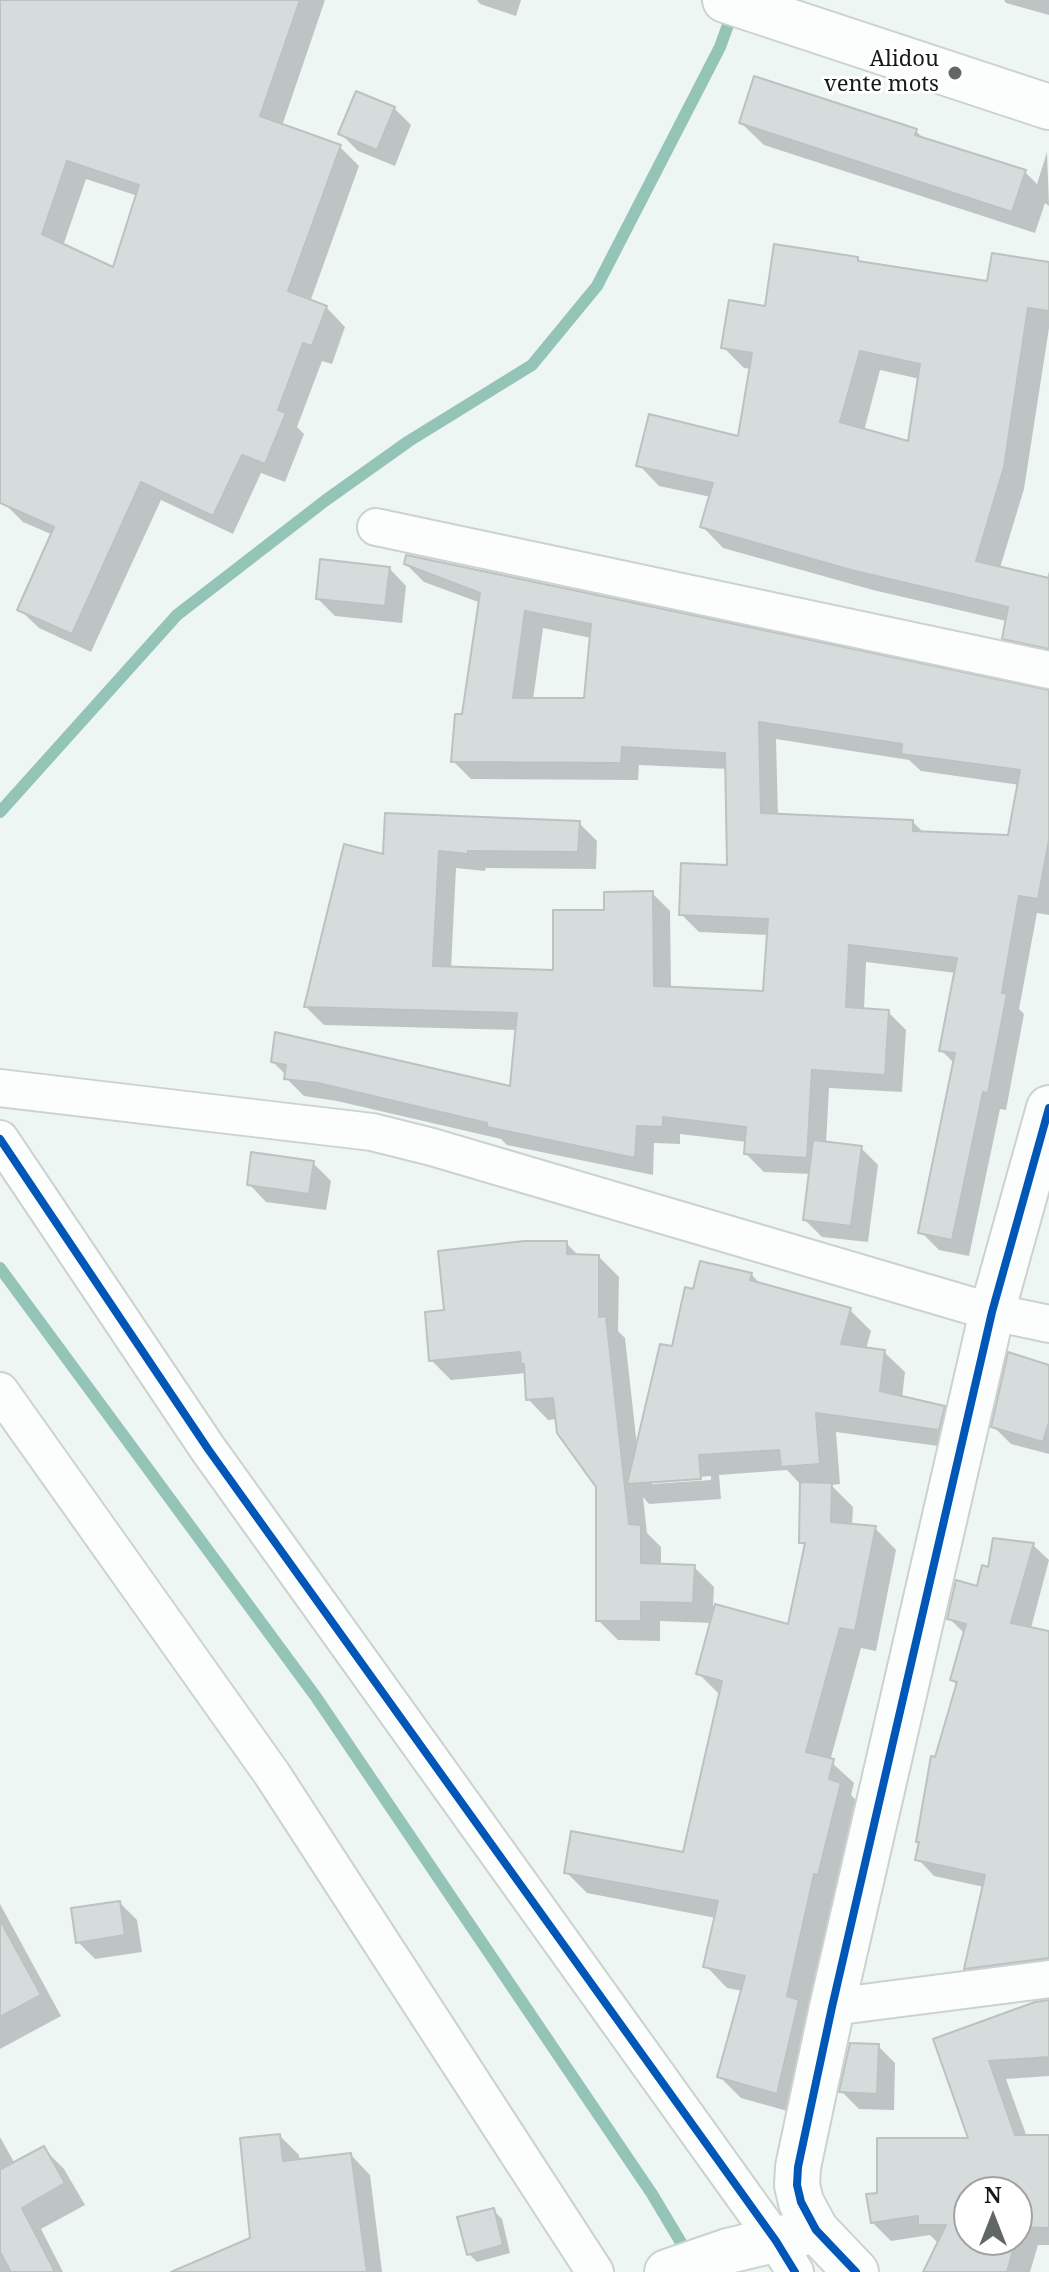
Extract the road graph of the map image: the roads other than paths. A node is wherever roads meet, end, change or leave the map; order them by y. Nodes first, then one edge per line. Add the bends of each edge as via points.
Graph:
1 (725, 0) edge
2 (1049, 107) edge
3 (376, 527) dead end
4 (1049, 670) edge
5 (0, 1088) edge
6 (1049, 1108) edge
7 (0, 1139) edge
8 (992, 1312) junction
9 (1049, 1324) edge
10 (0, 1391) edge
11 (1049, 1979) edge
12 (832, 2007) junction
13 (796, 2248) edge
14 (595, 2272) edge
15 (667, 2272) edge
16 (856, 2272) edge

1 - 2 street
3 - 4 street
5 - 8 street via 372,1132
6 - 8 street
7 - 13 street via 208,1449
8 - 9 street
8 - 12 street
10 - 14 street via 272,1774
11 - 12 street
12 - 13 street via 798,2167
13 - 15 street via 728,2251
13 - 16 street

